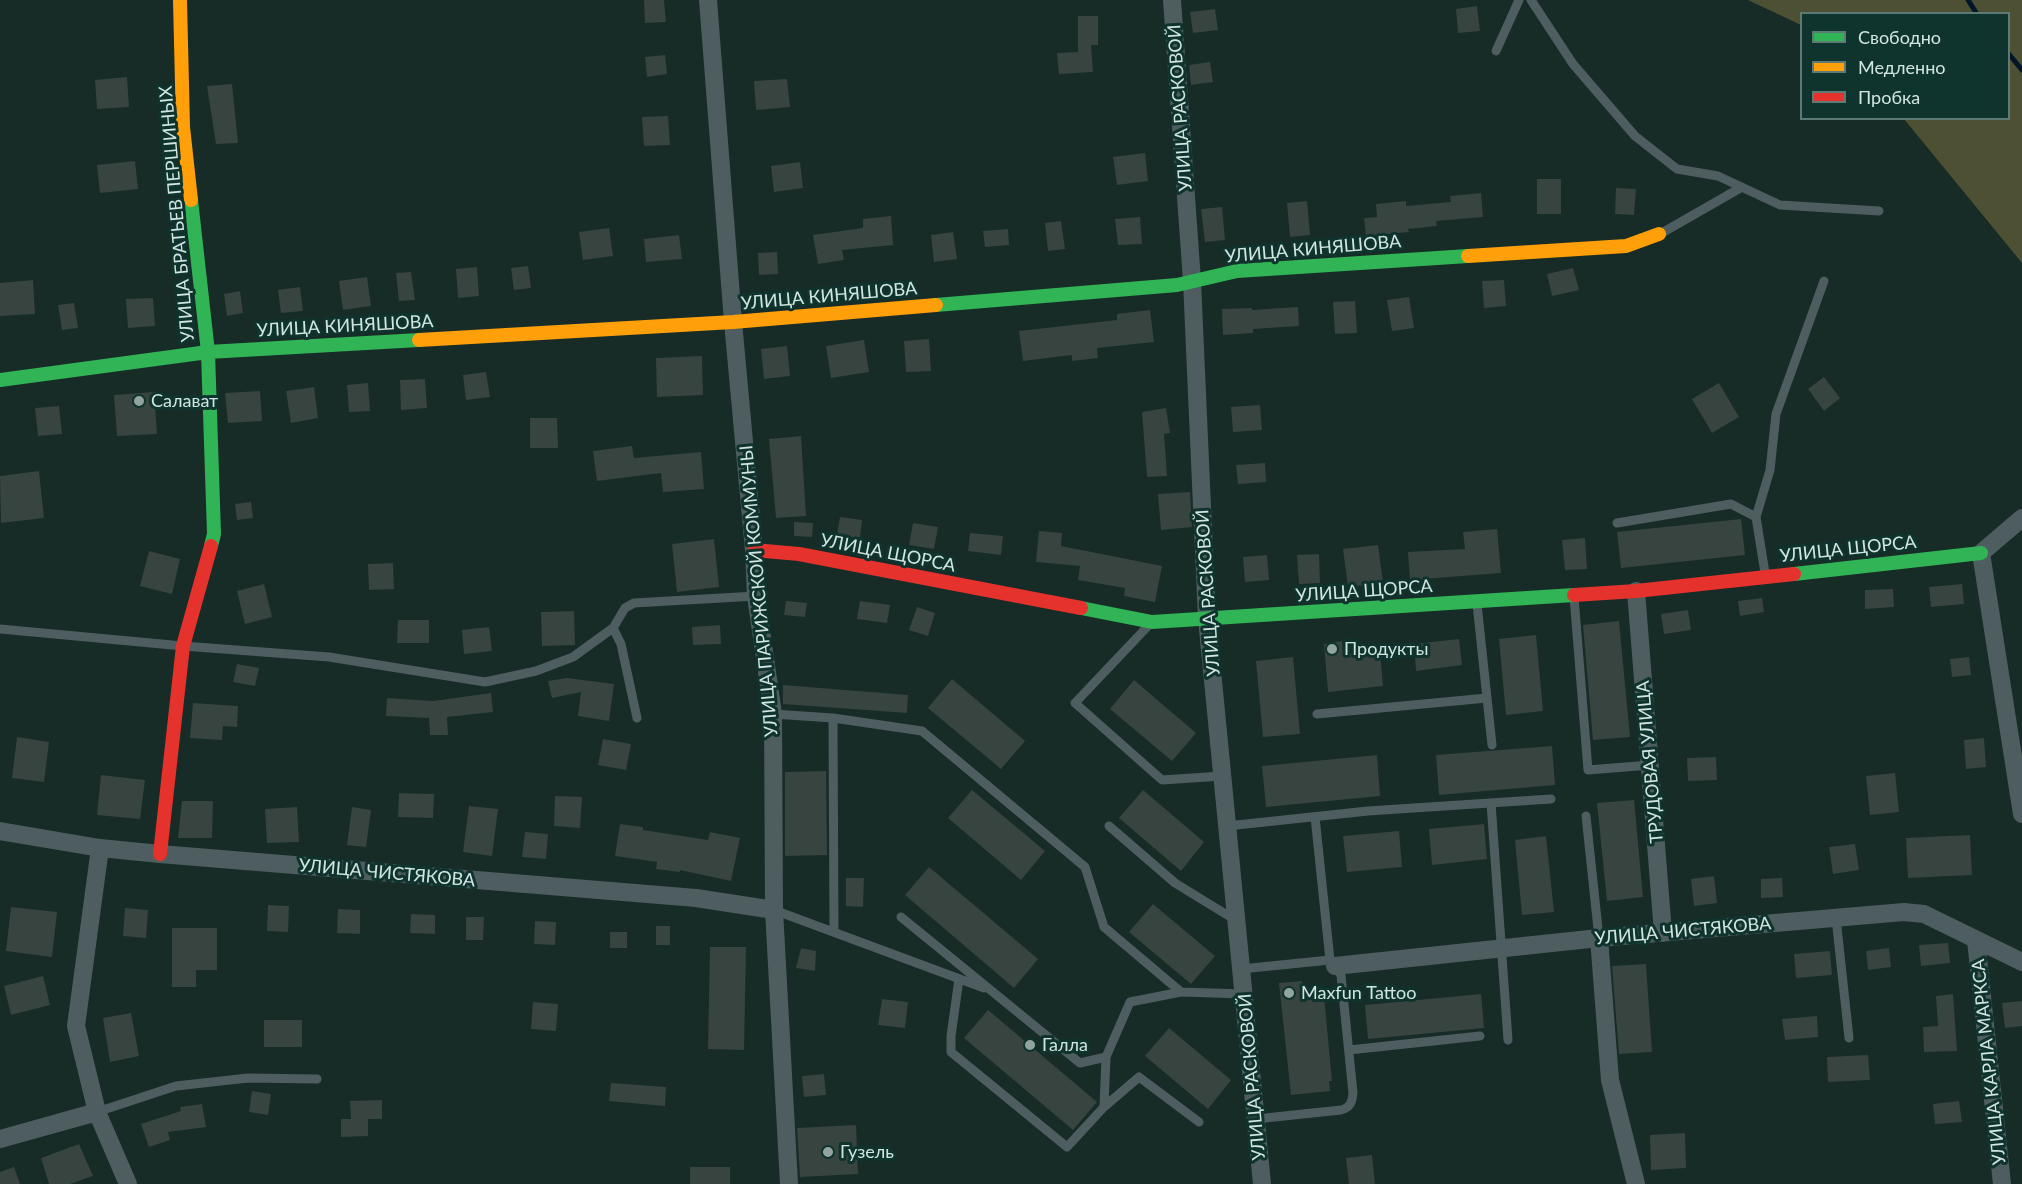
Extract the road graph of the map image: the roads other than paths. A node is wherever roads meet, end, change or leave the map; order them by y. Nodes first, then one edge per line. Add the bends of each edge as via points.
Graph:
1 (180, 0) edge
2 (708, 0) edge
3 (1172, 0) edge
4 (1519, 0) edge
5 (1532, 0) edge
6 (1496, 51) dead end
7 (1742, 187) junction
8 (1879, 212) dead end
9 (1659, 234) joint
10 (1192, 281) junction
11 (1824, 281) dead end
12 (733, 322) junction
13 (208, 352) junction
14 (0, 380) edge
15 (1756, 517) junction
16 (2022, 519) edge
17 (1617, 523) dead end
18 (754, 550) junction
19 (1982, 553) junction
20 (1765, 576) junction
21 (1636, 591) junction
22 (1574, 595) junction
23 (756, 596) junction
24 (1476, 602) junction
25 (1207, 619) junction
26 (1152, 622) junction
27 (613, 628) junction
28 (0, 629) edge
29 (183, 646) junction
30 (1487, 698) junction
31 (773, 714) junction
32 (1317, 714) dead end
33 (637, 718) dead end
34 (833, 718) junction
35 (1492, 745) dead end
36 (1650, 765) junction
37 (1222, 776) junction
38 (1551, 799) dead end
39 (1491, 803) junction
40 (2022, 814) edge
41 (1586, 816) dead end
42 (1315, 817) junction
43 (1109, 826) dead end
44 (1227, 826) junction
45 (0, 831) edge
46 (100, 848) junction
47 (160, 854) junction
48 (774, 910) junction
49 (901, 917) dead end
50 (1836, 918) junction
51 (1236, 921) junction
52 (834, 932) junction
53 (1664, 933) junction
54 (1599, 938) junction
55 (1976, 940) junction
56 (1502, 949) junction
57 (2022, 962) edge
58 (1332, 963) junction
59 (1241, 969) junction
60 (959, 979) junction
61 (991, 991) junction
62 (1181, 992) junction
63 (1244, 994) junction
64 (1480, 1036) dead end
65 (1849, 1038) dead end
66 (1508, 1040) dead end
67 (1349, 1050) junction
68 (1106, 1057) junction
69 (317, 1079) dead end
70 (1104, 1107) junction
71 (97, 1112) junction
72 (1256, 1119) junction
73 (1199, 1122) dead end
74 (0, 1139) edge
75 (128, 1184) edge
76 (789, 1184) edge
77 (1262, 1184) edge
78 (1636, 1184) edge
79 (2002, 1184) edge

1 - 13 street, УЛИЦА БРАТЬЕВ ПЕРШИНЫХ via 183,127
2 - 12 street, УЛИЦА ПАРИЖСКОЙ КОММУНЫ
3 - 10 street, УЛИЦА РАСКОВОЙ
4 - 6 lane
5 - 7 lane via 1573,64 1635,136 1677,170 1718,176
7 - 8 lane via 1780,205
7 - 9 lane
9 - 10 street, УЛИЦА КИНЯШОВА via 1626,246 1238,271
10 - 12 street, УЛИЦА КИНЯШОВА
10 - 25 street, УЛИЦА РАСКОВОЙ
11 - 15 lane via 1776,414 1770,470
12 - 13 street, УЛИЦА КИНЯШОВА
12 - 18 street, УЛИЦА ПАРИЖСКОЙ КОММУНЫ
13 - 14 street, УЛИЦА КИНЯШОВА
13 - 29 street, УЛИЦА БРАТЬЕВ ПЕРШИНЫХ via 214,534
15 - 17 lane via 1731,504
15 - 20 lane
16 - 19 street
18 - 23 street, УЛИЦА ПАРИЖСКОЙ КОММУНЫ
18 - 26 street, УЛИЦА ЩОРСА via 799,554
19 - 20 street, УЛИЦА ЩОРСА
19 - 40 street
20 - 21 street, УЛИЦА ЩОРСА
21 - 22 street, УЛИЦА ЩОРСА
21 - 36 street, ТРУДОВАЯ УЛИЦА
22 - 24 street, УЛИЦА ЩОРСА
22 - 36 lane via 1588,770
23 - 27 lane via 634,603 625,608
23 - 31 street, УЛИЦА ПАРИЖСКОЙ КОММУНЫ
24 - 25 street, УЛИЦА ЩОРСА
24 - 30 lane
25 - 26 street, УЛИЦА ЩОРСА
25 - 37 street, УЛИЦА РАСКОВОЙ
26 - 37 lane via 1075,703 1162,780
27 - 29 lane via 573,657 536,671 485,682 329,657
27 - 33 lane via 621,644
28 - 29 lane
29 - 47 street, УЛИЦА БРАТЬЕВ ПЕРШИНЫХ
30 - 32 lane
30 - 35 lane
31 - 34 lane
31 - 48 street, УЛИЦА ПАРИЖСКОЙ КОММУНЫ
34 - 52 lane
34 - 62 lane via 922,731 1085,867 1104,927
36 - 53 street, ТРУДОВАЯ УЛИЦА
37 - 44 street, УЛИЦА РАСКОВОЙ
38 - 39 lane
39 - 42 lane
39 - 56 lane
41 - 54 lane
42 - 44 lane
42 - 58 lane
43 - 51 lane via 1175,883
44 - 51 street, УЛИЦА РАСКОВОЙ
45 - 46 street, УЛИЦА ЧИСТЯКОВА
46 - 47 street, УЛИЦА ЧИСТЯКОВА
46 - 71 street via 76,1026
47 - 48 street, УЛИЦА ЧИСТЯКОВА via 696,898
48 - 52 lane
48 - 76 street, УЛИЦА ПАРИЖСКОЙ КОММУНЫ
49 - 61 lane
50 - 53 street, УЛИЦА ЧИСТЯКОВА
50 - 55 street, УЛИЦА ЧИСТЯКОВА via 1923,914
50 - 65 lane
51 - 59 street, УЛИЦА РАСКОВОЙ
52 - 60 lane
53 - 54 street, УЛИЦА ЧИСТЯКОВА
54 - 56 street, УЛИЦА ЧИСТЯКОВА
54 - 78 street via 1610,1080
55 - 57 street, УЛИЦА ЧИСТЯКОВА
55 - 79 street, УЛИЦА КАРЛА МАРКСА
56 - 58 street, УЛИЦА ЧИСТЯКОВА
56 - 66 lane
58 - 59 lane
58 - 67 lane via 1341,975
59 - 63 street, УЛИЦА РАСКОВОЙ
60 - 61 lane
60 - 70 lane via 951,1052 1067,1147
61 - 68 lane via 1080,1063
62 - 63 lane
62 - 68 lane via 1130,1002
63 - 72 street, УЛИЦА РАСКОВОЙ
64 - 67 lane
67 - 72 lane via 1353,1093 1348,1108
68 - 70 lane
69 - 71 lane via 248,1078 176,1086
70 - 73 lane via 1139,1077
71 - 74 street
71 - 75 street
72 - 77 street, УЛИЦА РАСКОВОЙ

